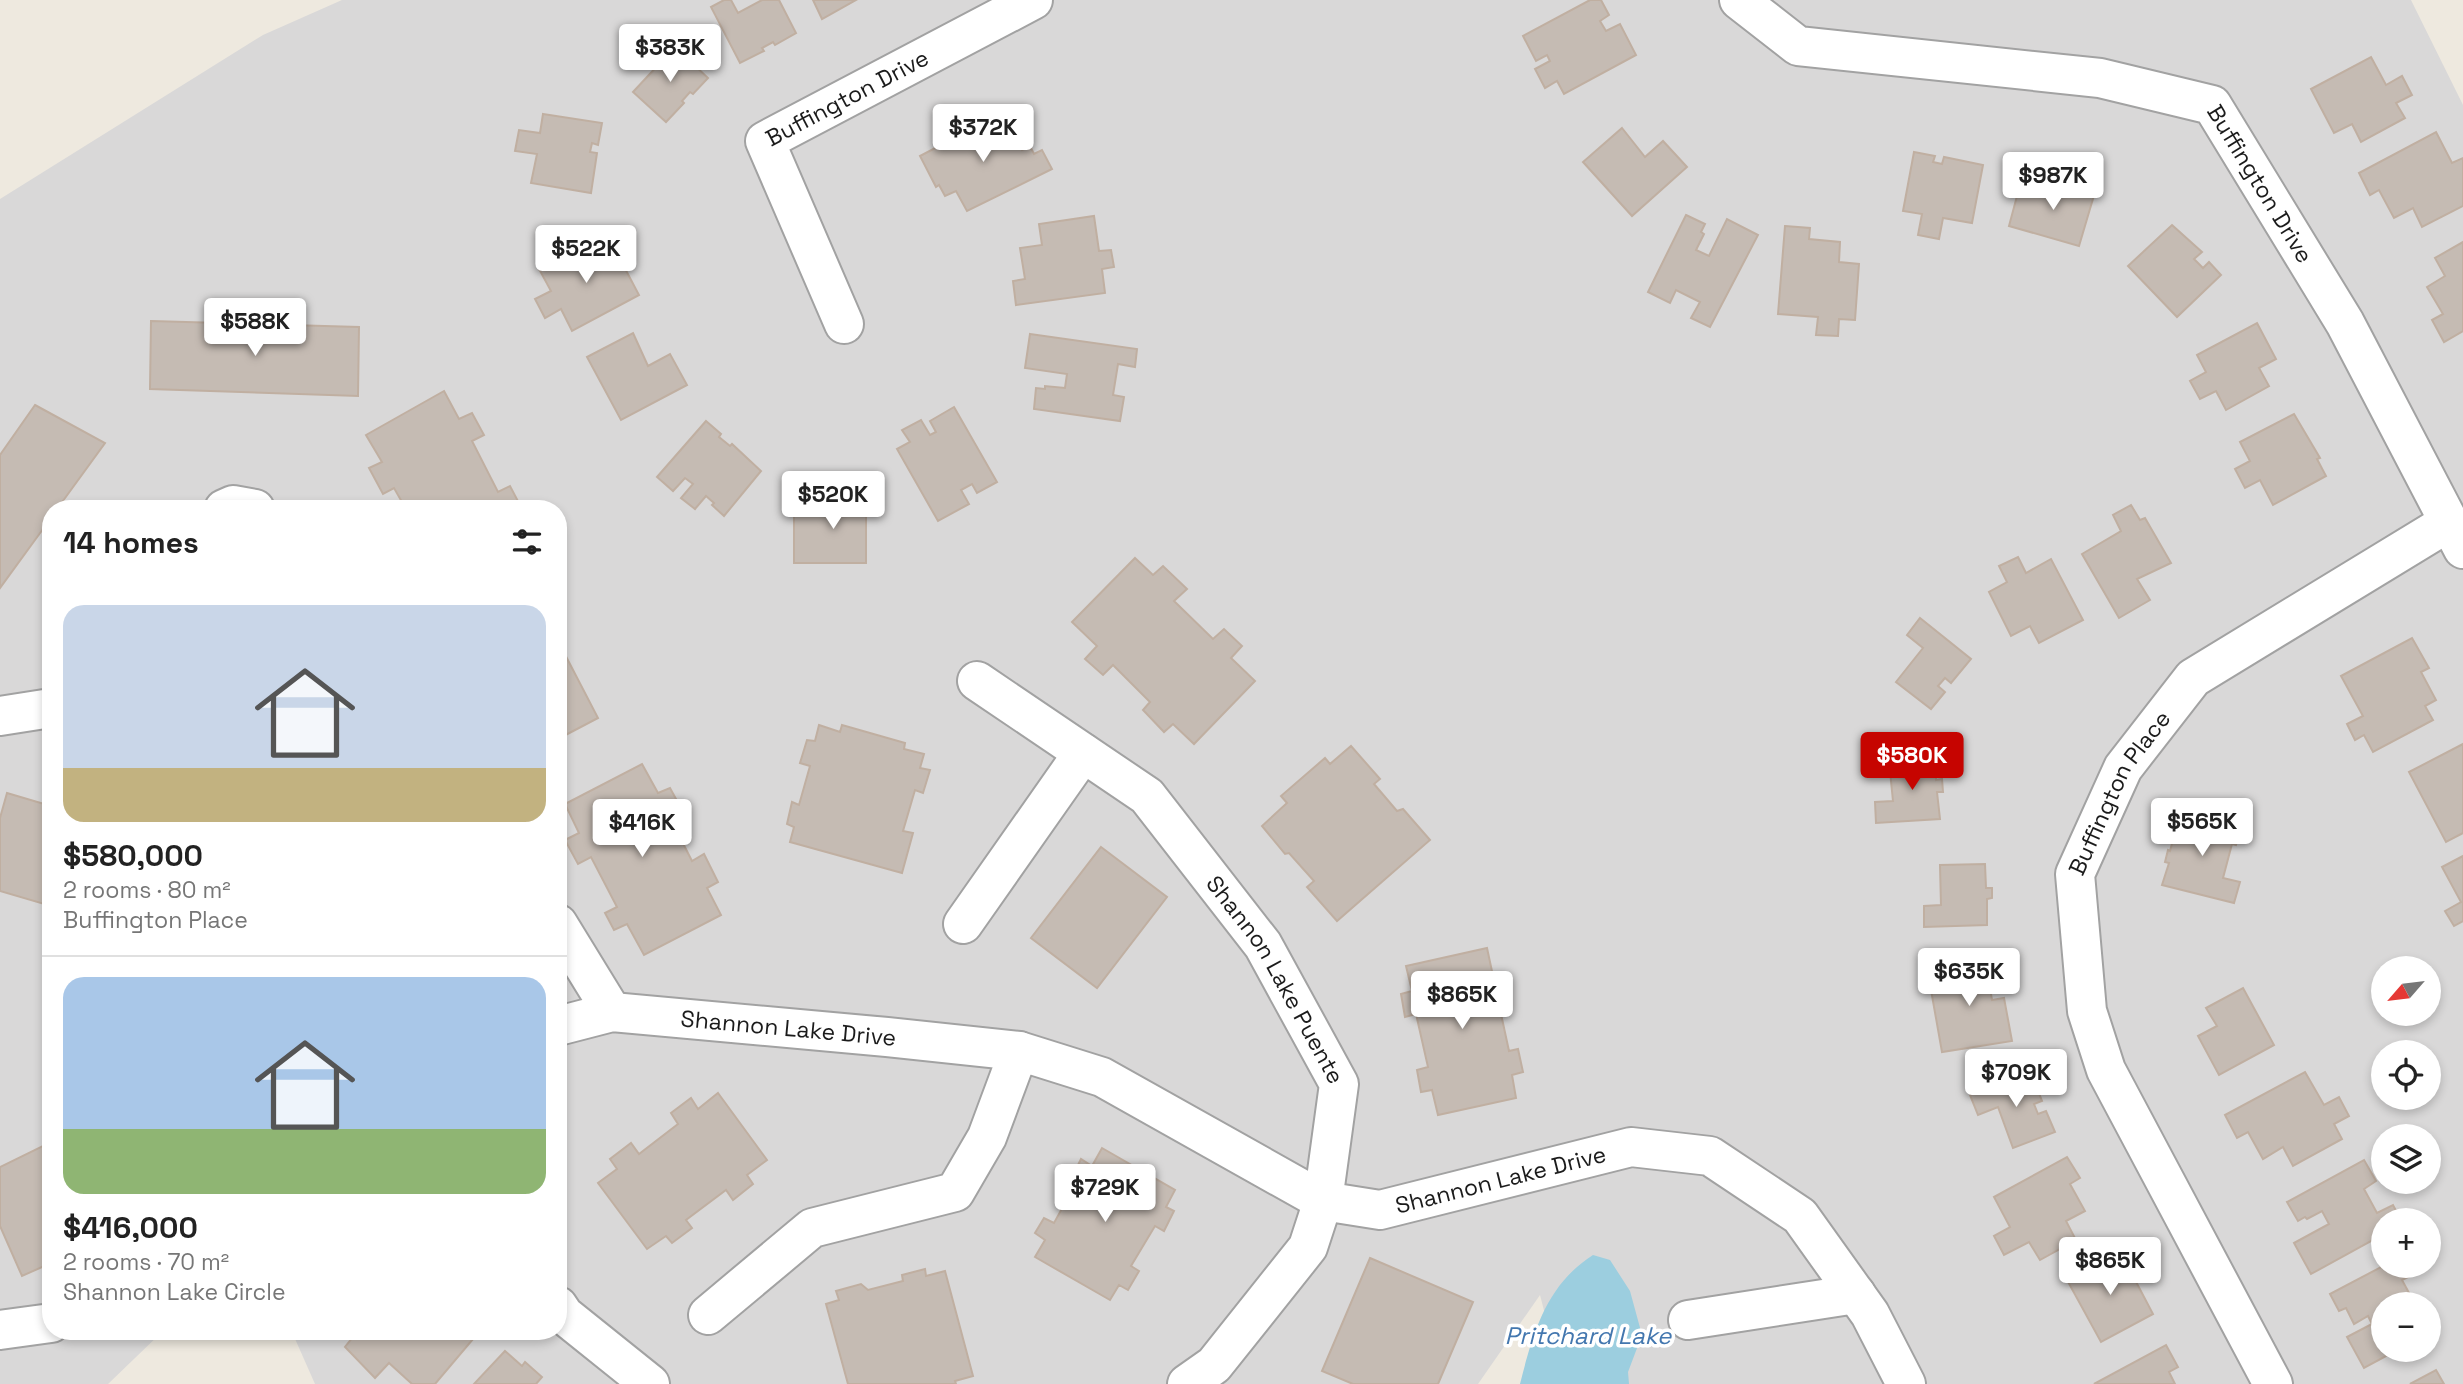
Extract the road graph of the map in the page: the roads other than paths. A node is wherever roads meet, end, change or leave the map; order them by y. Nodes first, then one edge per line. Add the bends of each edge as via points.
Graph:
1 (1033, 0) edge
2 (1739, 0) edge
3 (844, 324) dead end
4 (2456, 536) edge
5 (977, 681) dead end
6 (42, 709) edge
7 (0, 716) edge
8 (1083, 753) junction
9 (963, 924) dead end
10 (567, 939) edge
11 (612, 1013) junction
12 (567, 1024) edge
13 (1019, 1051) junction
14 (1323, 1200) junction
15 (1856, 1294) junction
16 (708, 1315) dead end
17 (567, 1316) edge
18 (1688, 1320) dead end
19 (42, 1324) edge
20 (6, 1328) edge
21 (650, 1384) edge
22 (1187, 1384) edge
23 (1906, 1384) edge
24 (2273, 1384) edge

1 - 3 street, Buffington Drive via 765,141
2 - 4 street, Buffington Drive via 1798,46 2100,78 2212,105 2345,323
4 - 24 street, Buffington Place via 2193,678 2123,768 2076,874 2087,1011 2106,1070
5 - 8 street, Shannon Lake Puente
6 - 7 street
8 - 9 street
8 - 14 street, Shannon Lake Puente via 1147,796 1263,945 1339,1084
10 - 11 street
11 - 12 street, Shannon Lake Drive
11 - 13 street, Shannon Lake Drive
13 - 14 street, Shannon Lake Drive via 1102,1077
13 - 16 street via 987,1137 955,1192 812,1228
14 - 15 street, Shannon Lake Drive via 1380,1210 1631,1147 1710,1156 1800,1216
14 - 22 street, Shannon Lake Puente via 1308,1247 1214,1366
15 - 18 street
15 - 23 street, Shannon Lake Drive
17 - 21 street
19 - 20 street

